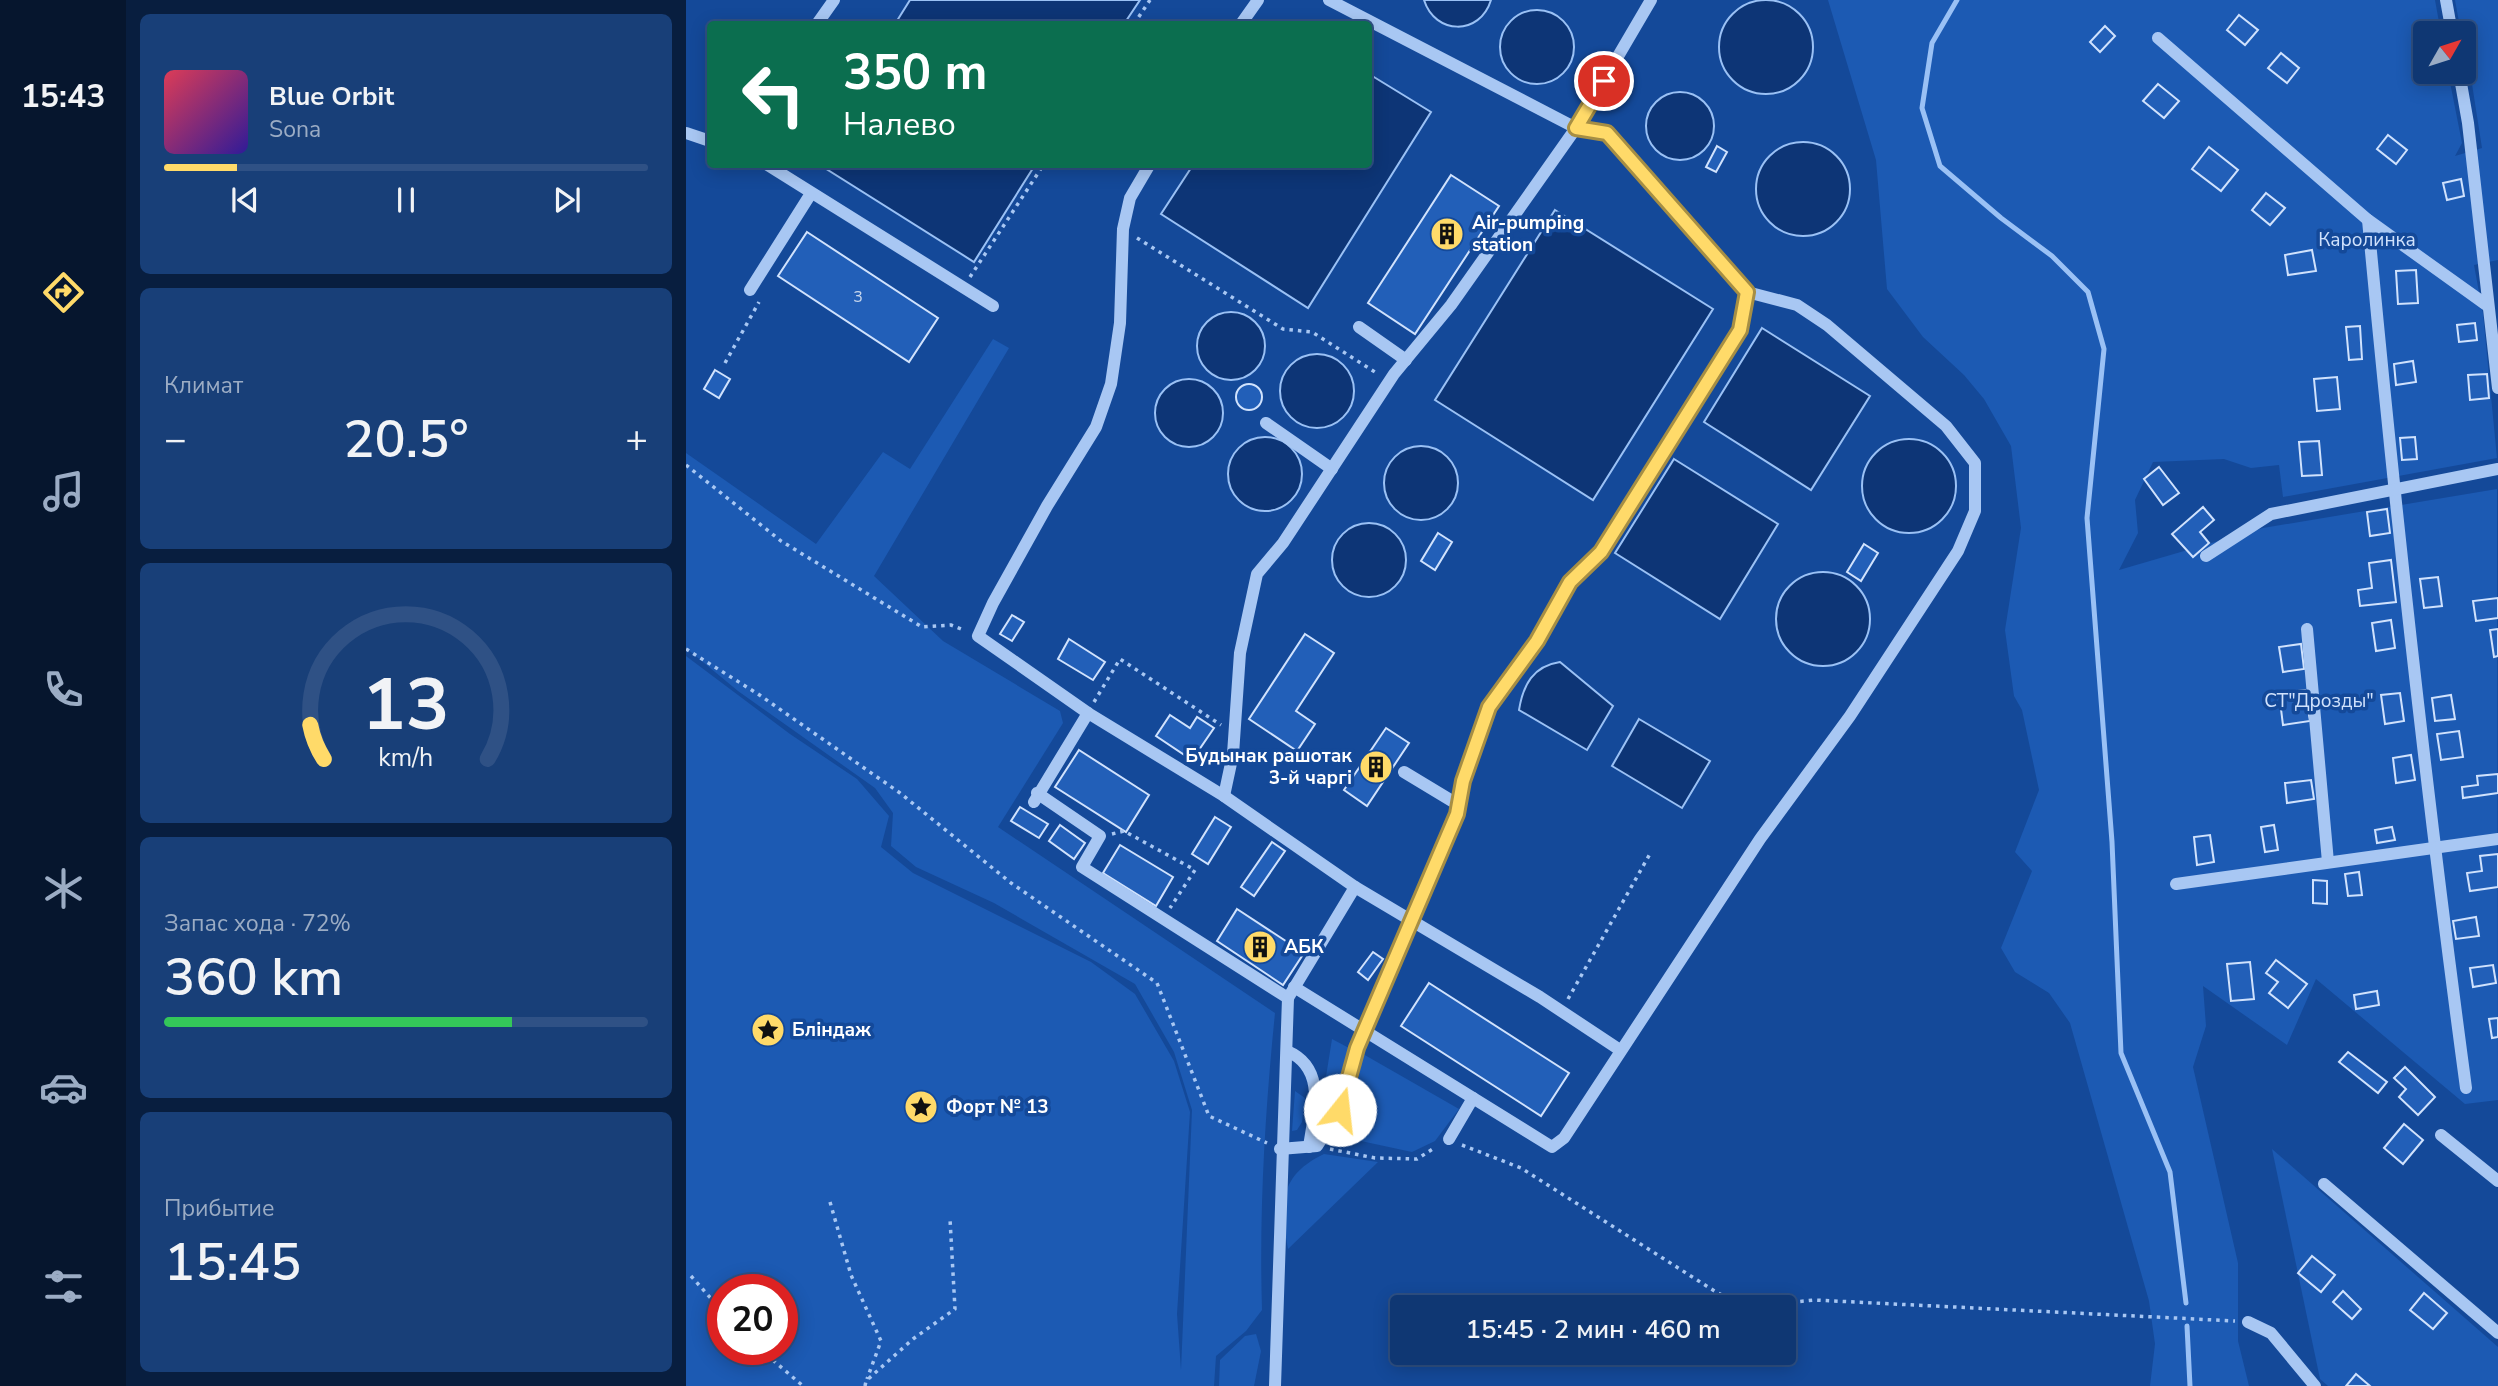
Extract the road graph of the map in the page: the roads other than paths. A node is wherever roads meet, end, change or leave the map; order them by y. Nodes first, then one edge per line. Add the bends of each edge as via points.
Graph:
1 (834, 0) edge
2 (1258, 0) edge
3 (1329, 0) edge
4 (1651, 0) edge
5 (2446, 0) edge
6 (819, 21) edge
7 (1243, 21) edge
8 (1370, 21) edge
9 (2450, 21) edge
10 (1372, 22) edge
11 (2158, 38) dead end
12 (2461, 84) edge
13 (1576, 128) junction
14 (686, 133) edge
15 (707, 140) edge
16 (772, 168) edge
17 (1148, 168) edge
18 (810, 195) junction
19 (2368, 220) junction
20 (750, 290) road end
21 (1747, 292) junction
22 (993, 306) dead end
23 (2488, 306) junction
24 (1359, 327) dead end
25 (1406, 360) junction
26 (2498, 388) edge
27 (1266, 423) dead end
28 (1332, 469) junction
29 (2498, 469) edge
30 (2393, 489) junction
31 (2206, 556) dead end
32 (2308, 629) dead end
33 (1088, 713) junction
34 (1404, 772) dead end
35 (1224, 796) junction
36 (1457, 804) junction
37 (2498, 839) edge
38 (2434, 848) junction
39 (2329, 862) junction
40 (2176, 884) dead end
41 (1355, 887) junction
42 (1413, 920) junction
43 (1291, 992) junction
44 (1367, 1030) junction
45 (1620, 1050) junction
46 (1287, 1051) junction
47 (2466, 1087) dead end
48 (1473, 1098) junction
49 (2441, 1135) dead end
50 (1449, 1139) road end
51 (1313, 1147) junction
52 (1280, 1149) junction
53 (2498, 1181) edge
54 (2324, 1184) dead end
55 (2248, 1322) road end
56 (2498, 1333) edge
57 (1275, 1386) edge
58 (2315, 1386) edge

1 - 6 street
2 - 7 street
3 - 8 street
4 - 13 street
5 - 9 street
10 - 13 street
11 - 19 street
12 - 23 street
13 - 21 street via 1607,133
13 - 25 street via 1451,305
14 - 15 street
16 - 18 street
17 - 33 street via 1130,198 1123,229 1120,323 1111,384 1096,427 1047,506 978,636
18 - 20 street
18 - 22 street
19 - 23 street
19 - 30 street
21 - 36 street via 1740,330 1601,552 1570,582 1537,641 1489,707
21 - 45 street via 1797,305 1817,318 1946,426 1975,463 1975,511 1958,551 1872,683 1760,839
23 - 26 street
24 - 25 street
25 - 28 street
27 - 28 street
28 - 35 street via 1257,574 1240,653
29 - 30 street
30 - 31 street via 2271,514
30 - 38 street
32 - 39 street
33 - 35 street
33 - 43 street via 1036,798 1100,836 1082,867
34 - 36 street
35 - 41 street
36 - 42 street via 1457,814
37 - 38 street
38 - 39 street
38 - 47 street
39 - 40 street
41 - 42 street
41 - 43 street
42 - 44 street
42 - 45 street
43 - 44 street
43 - 46 street
44 - 48 street
44 - 51 street via 1357,1048 1340,1110
45 - 48 street via 1564,1138 1552,1147
46 - 51 street via 1309,1066 1317,1090
46 - 52 street
48 - 50 street
49 - 53 street
51 - 52 street
52 - 57 street
54 - 56 street
55 - 58 street via 2271,1333

